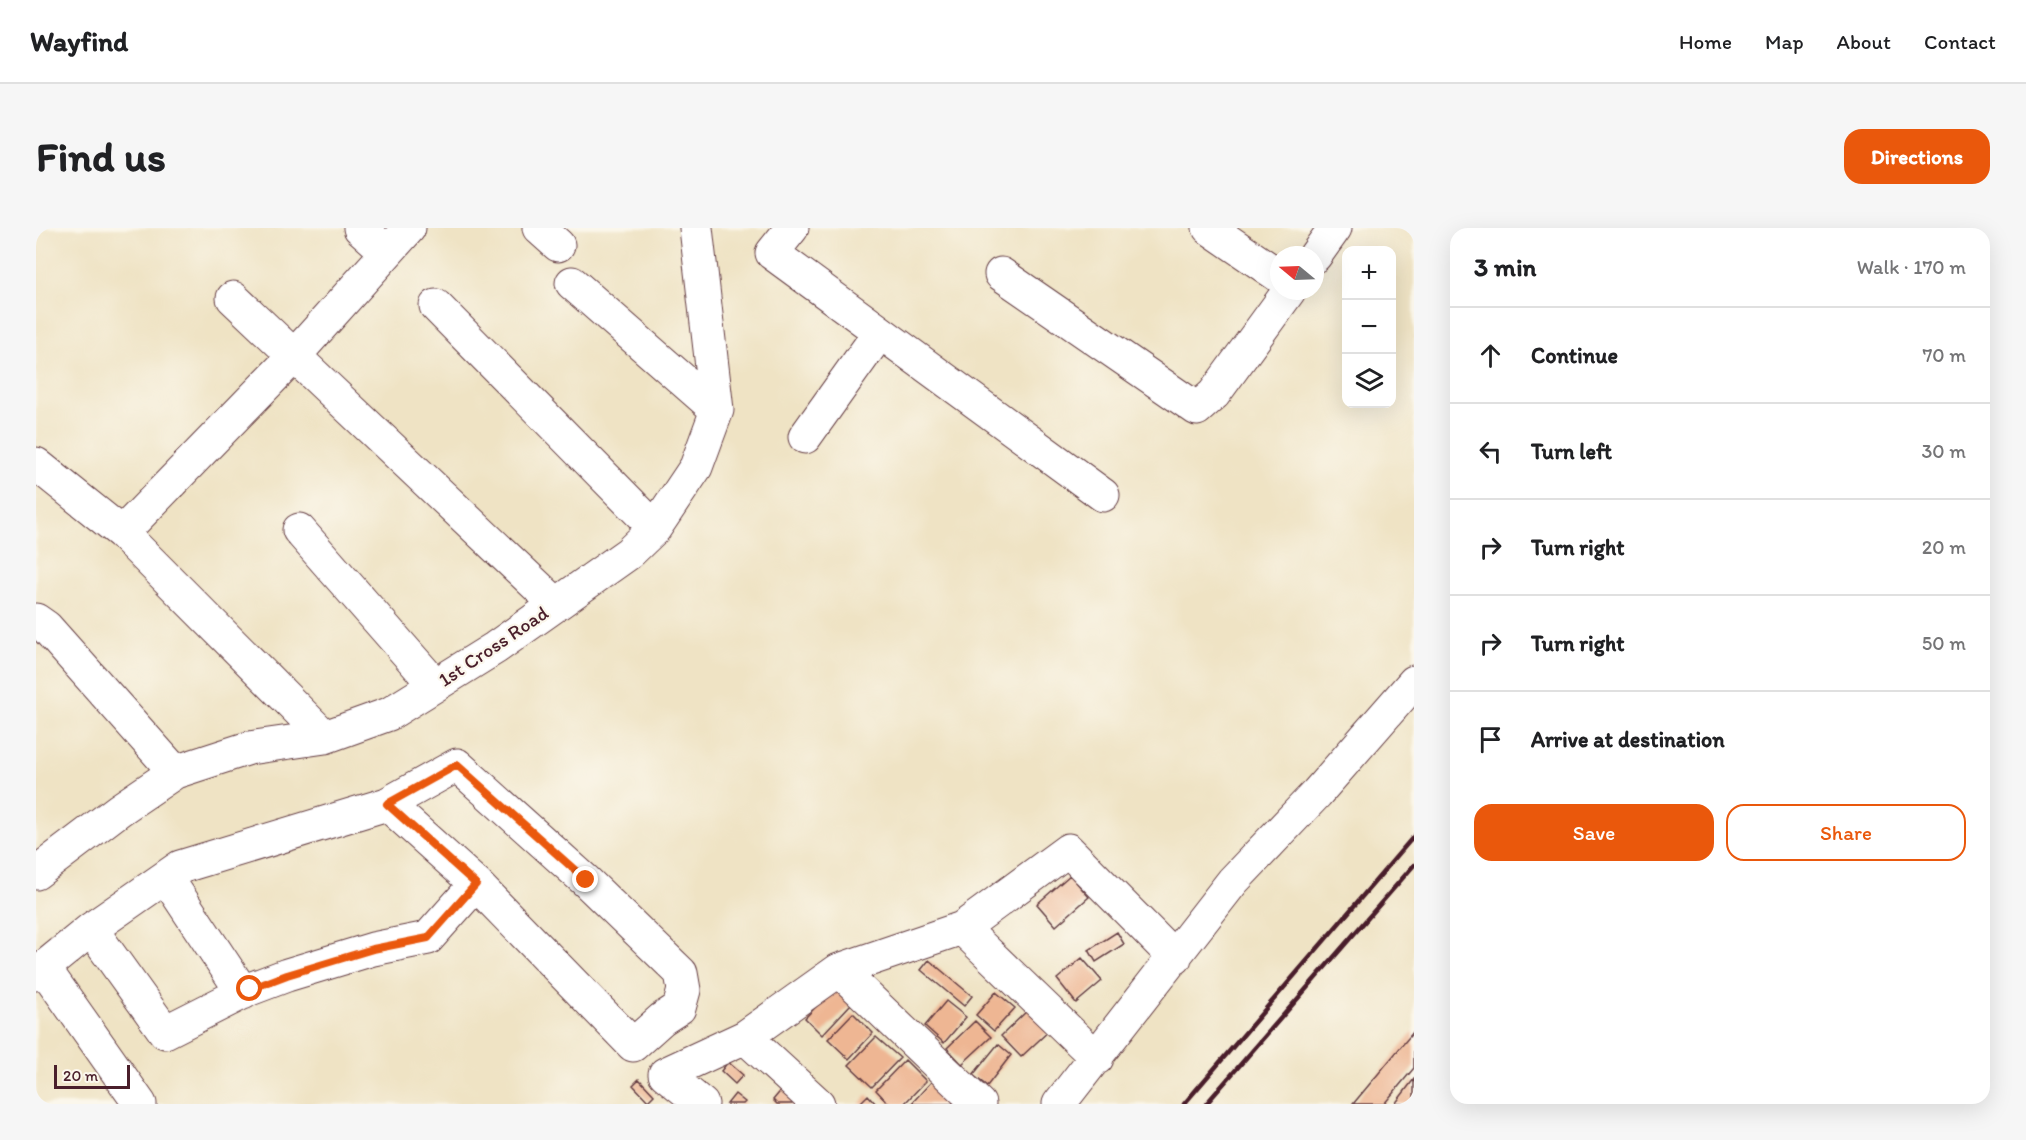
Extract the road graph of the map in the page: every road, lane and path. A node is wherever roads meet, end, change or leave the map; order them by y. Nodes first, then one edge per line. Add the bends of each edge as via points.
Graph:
1 (360, 228) edge
2 (696, 228) edge
3 (792, 228) edge
4 (1209, 228) edge
5 (1335, 228) edge
6 (398, 240) edge
7 (1322, 246) edge
8 (1270, 270) edge
9 (1001, 274) dead end
10 (572, 283) dead end
11 (233, 298) dead end
12 (1282, 300) edge
13 (436, 306) dead end
14 (880, 332) junction
15 (295, 355) junction
16 (717, 410) junction
17 (805, 437) dead end
18 (36, 464) edge
19 (1103, 495) dead end
20 (655, 528) junction
21 (299, 530) dead end
22 (122, 533) junction
23 (556, 604) junction
24 (36, 620) edge
25 (1414, 682) edge
26 (435, 685) junction
27 (325, 737) junction
28 (175, 772) junction
29 (387, 804) junction
30 (36, 873) edge
31 (165, 877) junction
32 (476, 884) junction
33 (962, 928) junction
34 (91, 929) junction
35 (1175, 958) junction
36 (839, 970) junction
37 (40, 971) edge
38 (243, 993) junction
39 (745, 1037) junction
40 (1097, 1058) junction
41 (140, 1104) edge
42 (702, 1104) edge
43 (818, 1104) edge
44 (979, 1104) edge
45 (1059, 1104) edge

1 - 6 street
2 - 16 street, 1st Cross Road
3 - 14 street via 772,254
4 - 8 street
5 - 7 street
6 - 15 street
9 - 12 street via 1197,409 1214,394
10 - 16 street
11 - 15 street
13 - 20 street
14 - 17 street
14 - 19 street
15 - 22 street
15 - 23 street
16 - 20 street, 1st Cross Road via 696,466
18 - 22 street
20 - 23 street, 1st Cross Road via 628,553
21 - 26 street
22 - 27 street
23 - 26 street, 1st Cross Road
24 - 28 street
25 - 35 street via 1233,881
26 - 27 street, 1st Cross Road via 389,714
27 - 28 street, 1st Cross Road via 249,748
28 - 30 street, 1st Cross Road
29 - 31 street via 180,867
29 - 32 street
29 - 32 street via 457,765 586,880 681,973 684,990 678,1008 633,1046
31 - 34 street
31 - 38 street
32 - 38 street via 428,938 362,952
33 - 35 street via 1068,850
33 - 36 street
33 - 40 street
34 - 37 street
34 - 38 street via 165,1032
35 - 40 street
36 - 39 street
36 - 44 street
37 - 41 street
39 - 42 street via 665,1074
39 - 43 street
40 - 45 street

